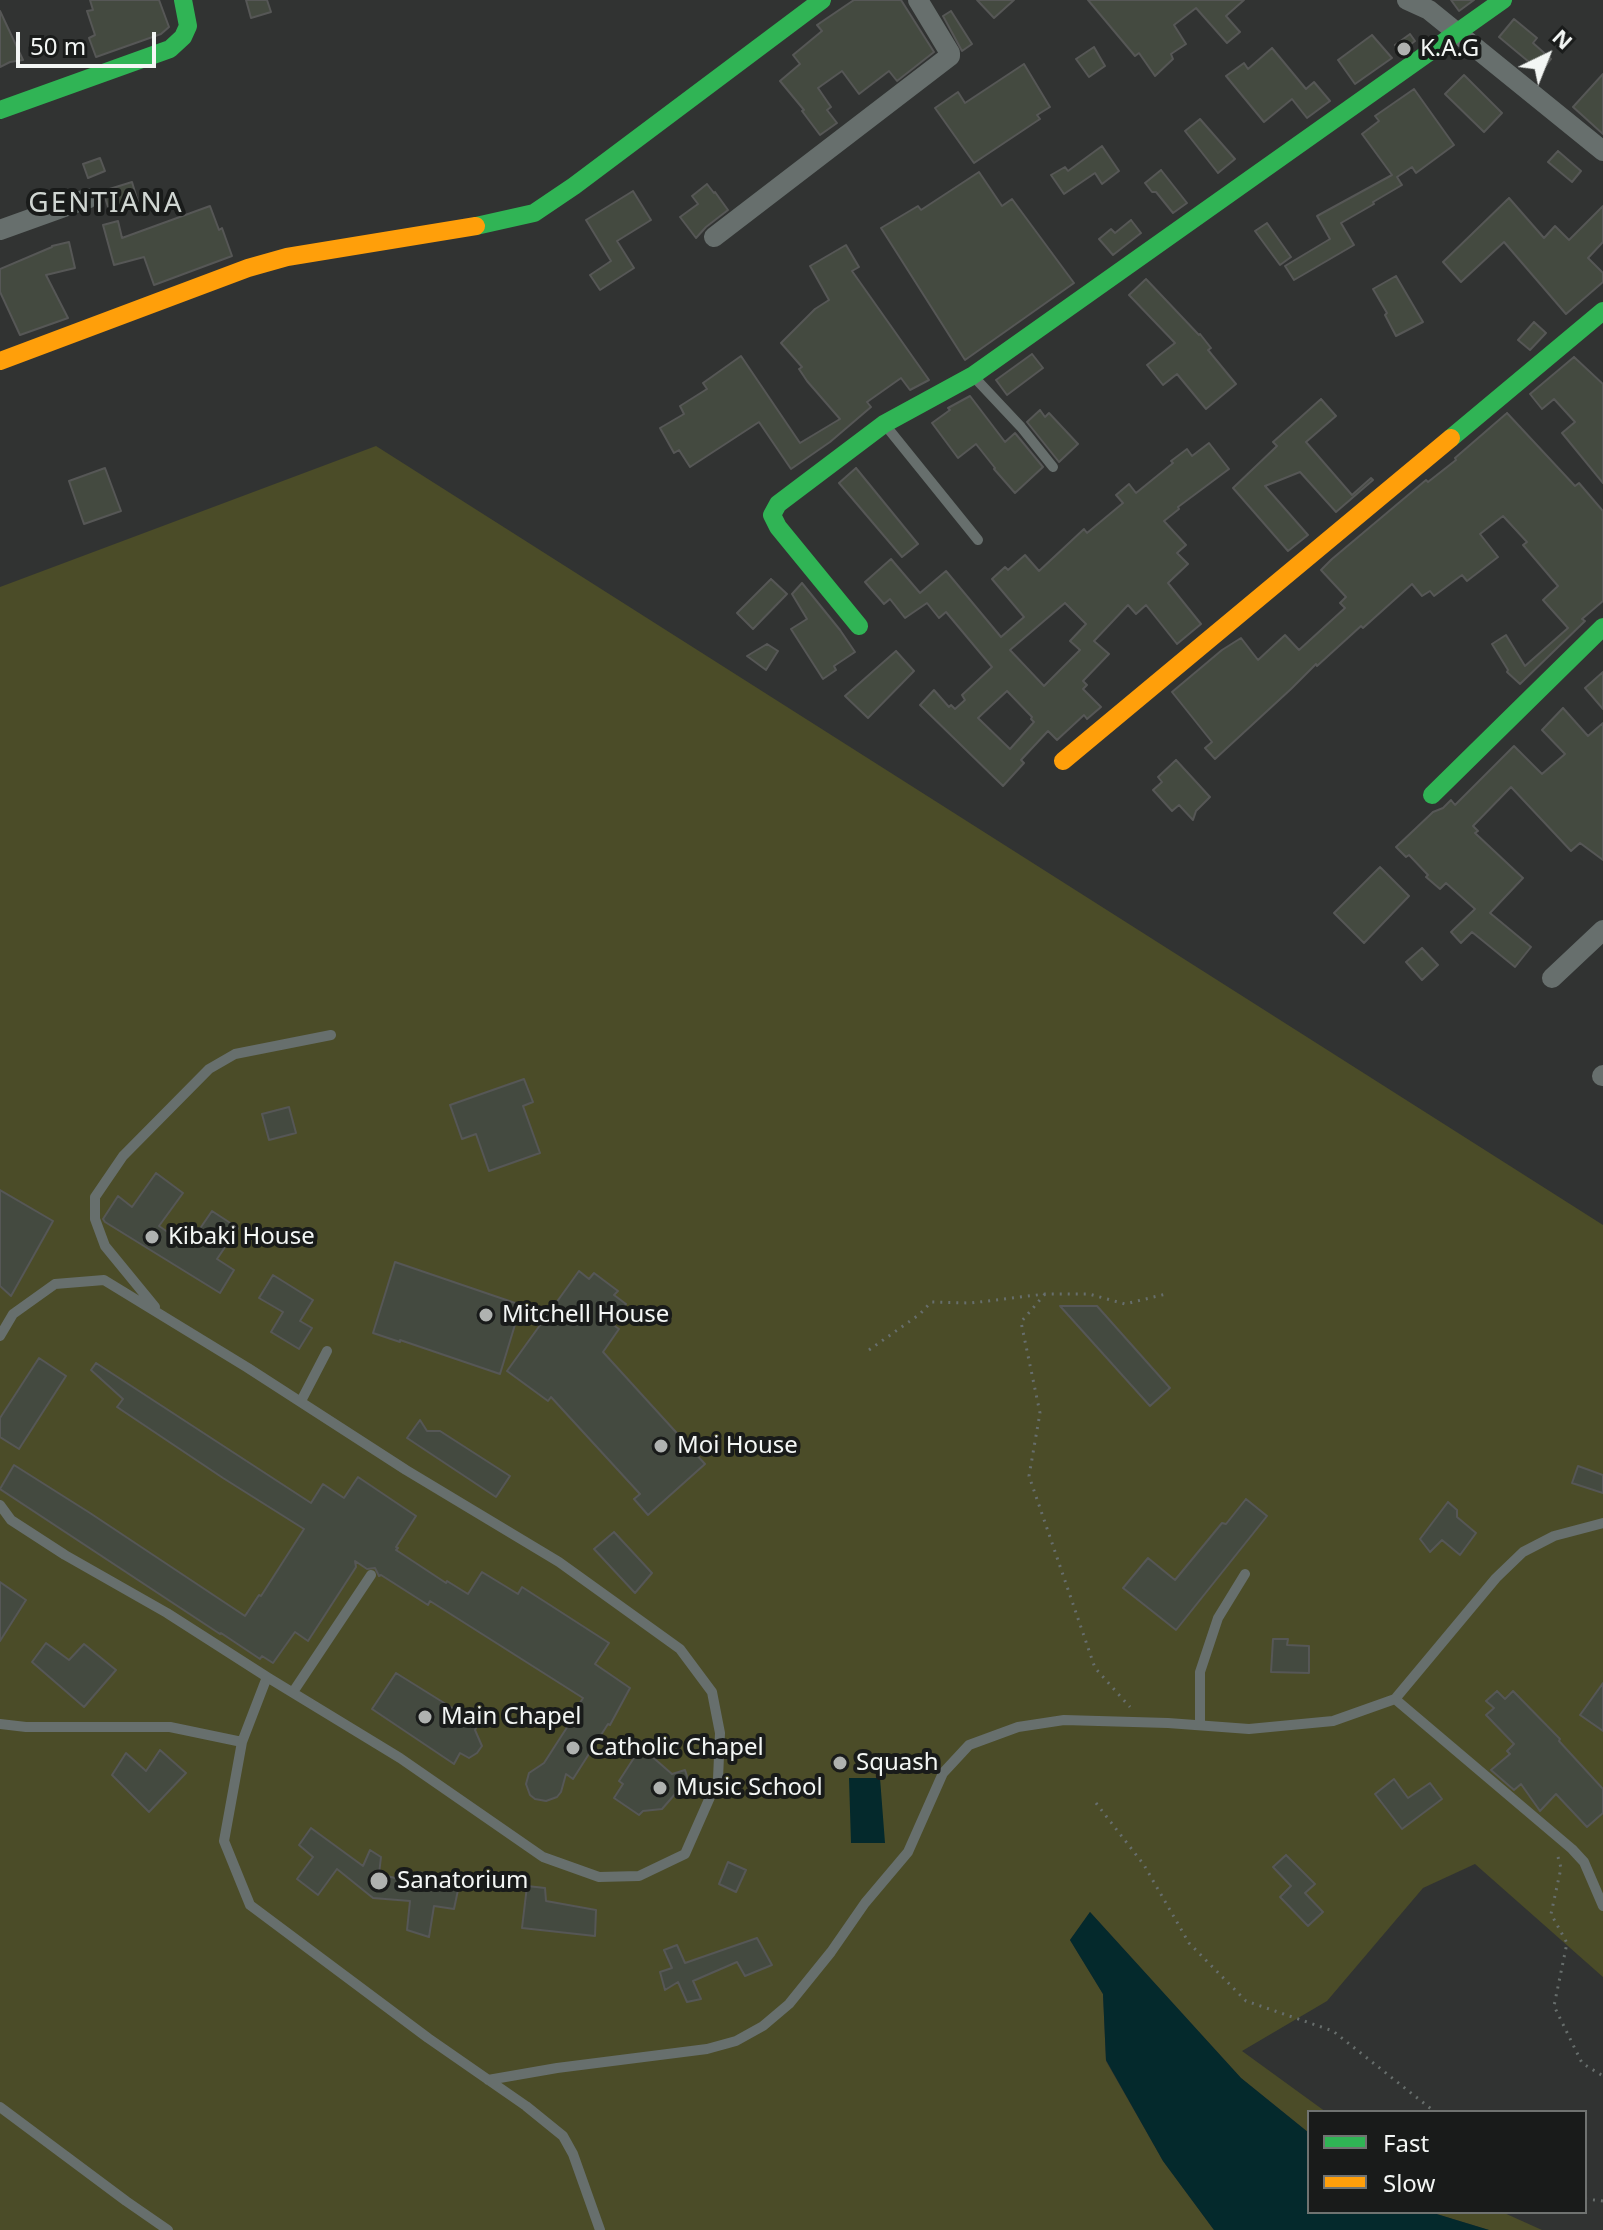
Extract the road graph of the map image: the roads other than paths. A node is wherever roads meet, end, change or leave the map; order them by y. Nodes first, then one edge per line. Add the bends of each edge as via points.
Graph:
1 (183, 0) edge
2 (822, 0) edge
3 (918, 0) edge
4 (1407, 0) edge
5 (1503, 0) edge
6 (1456, 32) junction
7 (0, 110) edge
8 (1603, 151) edge
9 (89, 198) dead end
10 (0, 230) edge
11 (714, 237) dead end
12 (1603, 311) edge
13 (0, 361) edge
14 (972, 376) junction
15 (884, 424) junction
16 (1053, 467) dead end
17 (978, 540) dead end
18 (859, 626) dead end
19 (1603, 627) edge
20 (1063, 761) dead end
21 (1432, 795) dead end
22 (1603, 930) edge
23 (1552, 978) dead end
24 (331, 1035) dead end
25 (163, 1316) junction
26 (0, 1336) edge
27 (327, 1351) dead end
28 (301, 1401) junction
29 (0, 1505) edge
30 (1603, 1523) edge
31 (1245, 1574) dead end
32 (371, 1575) dead end
33 (267, 1677) junction
34 (293, 1692) junction
35 (1395, 1699) junction
36 (0, 1724) edge
37 (1200, 1725) junction
38 (242, 1742) junction
39 (1603, 1906) edge
40 (488, 2080) junction
41 (0, 2107) edge
42 (168, 2230) edge
43 (600, 2230) edge

1 - 7 street via 188,26 170,49
2 - 13 street via 534,213 287,257
3 - 11 street via 950,56
4 - 6 street
5 - 6 street
6 - 8 street
6 - 14 street
9 - 10 street
12 - 20 street
14 - 15 street
14 - 16 lane
15 - 17 lane
15 - 18 street via 778,504 772,515
19 - 21 street
22 - 23 street
24 - 25 lane via 235,1054 209,1069 123,1156 95,1197 95,1219 105,1246
25 - 26 lane via 104,1280 55,1284 13,1314
25 - 28 lane
27 - 28 lane
28 - 34 lane via 559,1562 680,1649 712,1692 720,1733 718,1779 685,1854 639,1876 599,1877 543,1857
29 - 33 lane via 11,1520 65,1555
30 - 35 lane via 1554,1536 1523,1552
31 - 37 lane via 1218,1618 1200,1672
32 - 34 lane
33 - 34 lane
33 - 38 lane
35 - 37 lane via 1333,1721 1249,1729
35 - 39 lane via 1584,1862
36 - 38 lane via 170,1727
37 - 40 lane via 1064,1720 1018,1727 969,1745 943,1773 908,1852 789,2004 763,2026 707,2049
38 - 40 lane via 224,1841 250,1905
40 - 43 lane via 563,2136
41 - 42 lane

